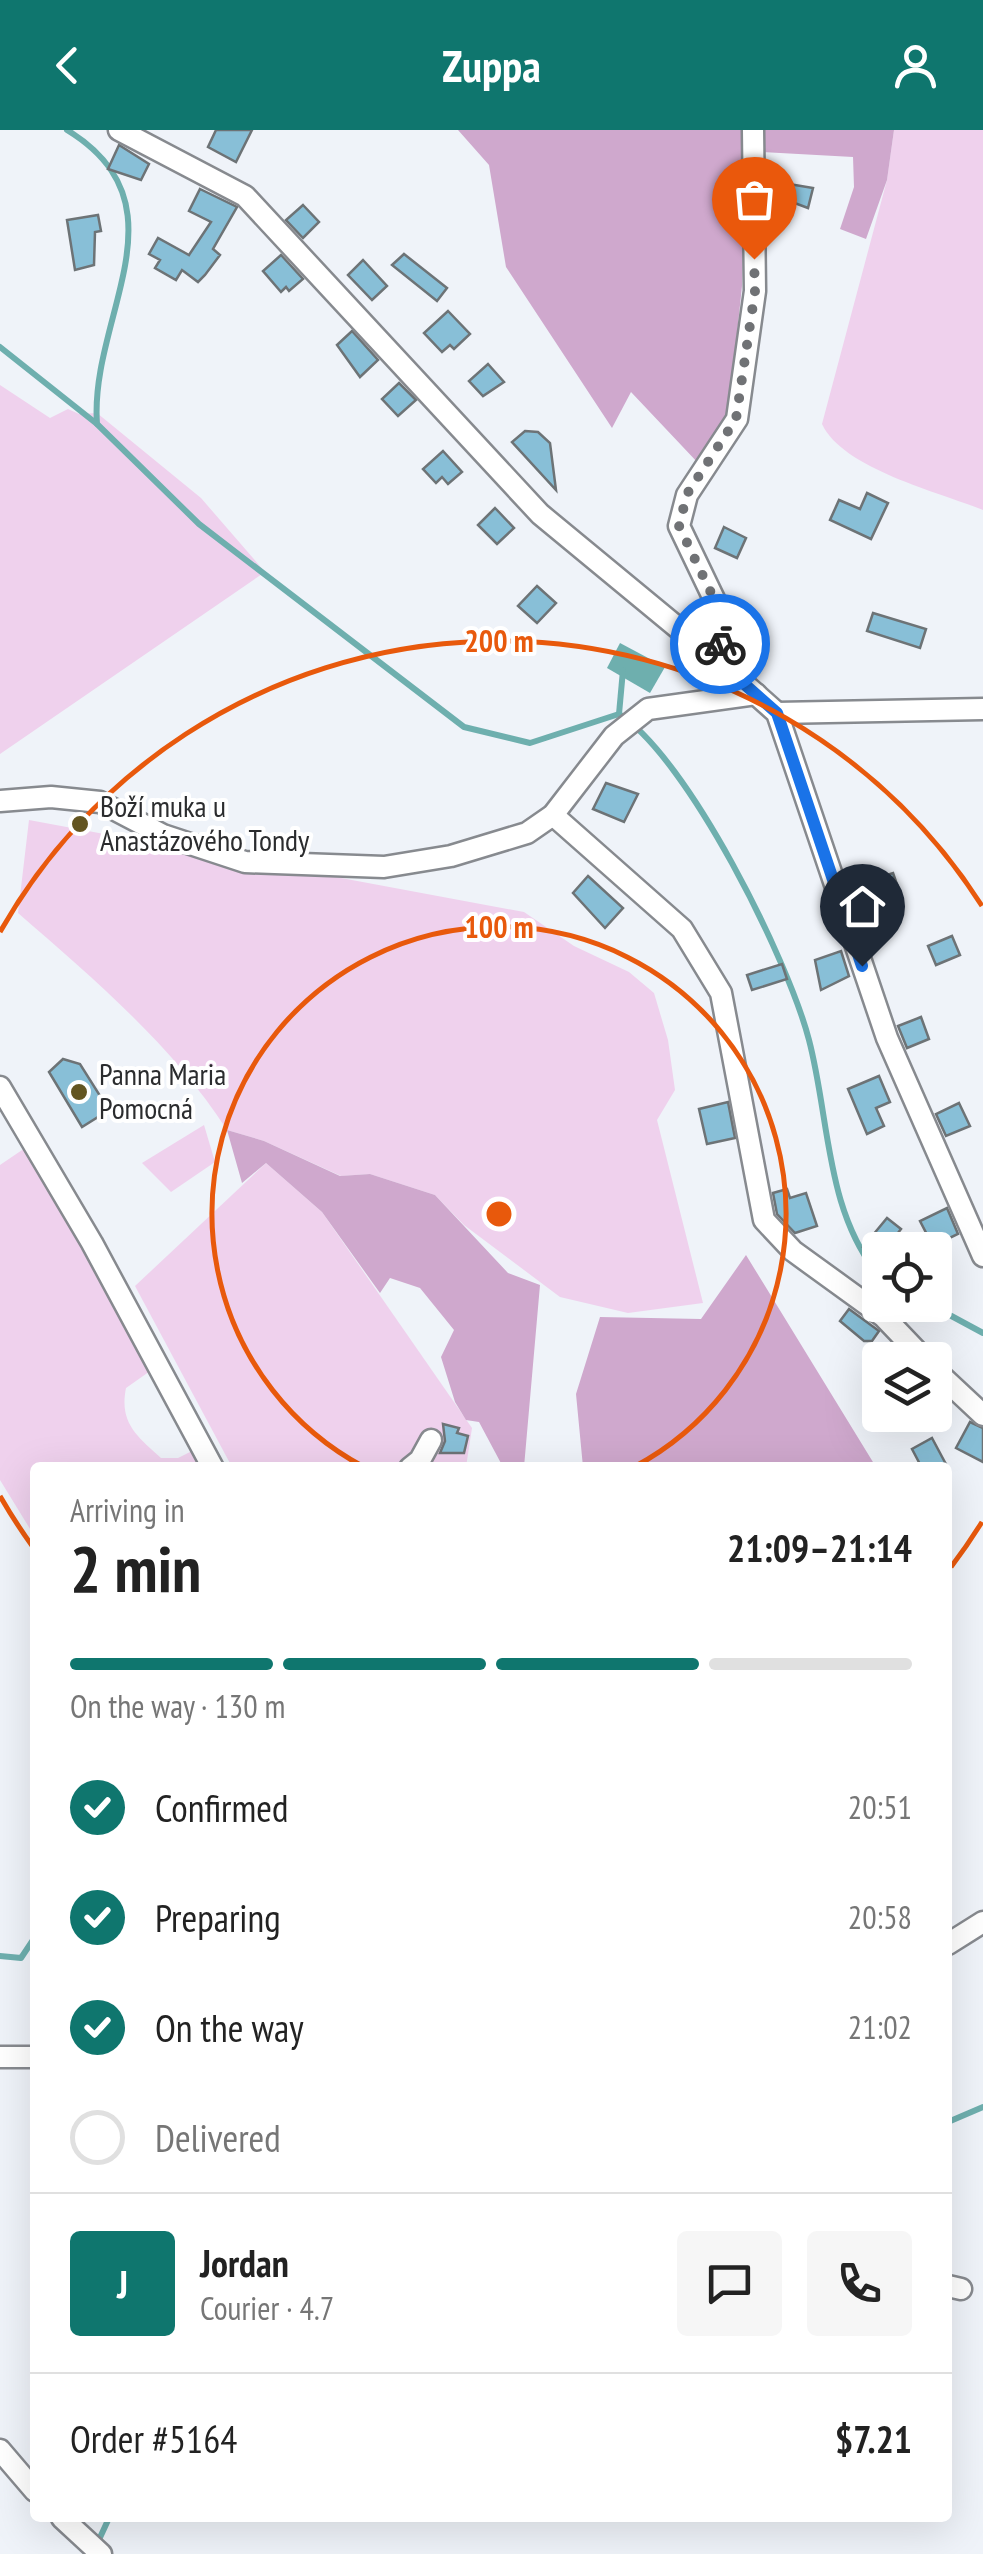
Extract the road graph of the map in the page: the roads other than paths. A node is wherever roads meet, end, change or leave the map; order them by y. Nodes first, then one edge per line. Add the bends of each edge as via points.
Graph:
1 (119, 130) edge
2 (753, 130) edge
3 (724, 666) junction
4 (756, 694) junction
5 (983, 709) edge
6 (777, 713) junction
7 (0, 801) edge
8 (553, 815) junction
9 (0, 1087) edge
10 (983, 1256) edge
11 (908, 1342) edge
12 (952, 1386) edge
13 (983, 1415) edge
14 (431, 1440) dead end
15 (210, 1462) edge
16 (414, 1462) edge
17 (983, 1922) edge
18 (952, 1941) edge
19 (0, 2056) edge
20 (30, 2057) edge
21 (0, 2450) edge
22 (30, 2484) edge
23 (66, 2522) edge
24 (101, 2554) edge

1 - 3 street via 245,196 540,514
2 - 3 street via 755,291 736,419 687,494 679,526 714,599
3 - 4 street
4 - 6 street
4 - 8 street via 648,708 614,736
5 - 6 street
6 - 10 street via 887,1038
7 - 8 street via 100,802 163,835 245,862 384,867 526,833
8 - 11 street via 682,929 721,993 764,1220
9 - 15 street
12 - 13 street
14 - 16 street
17 - 18 street
19 - 20 street
21 - 22 street
23 - 24 street

